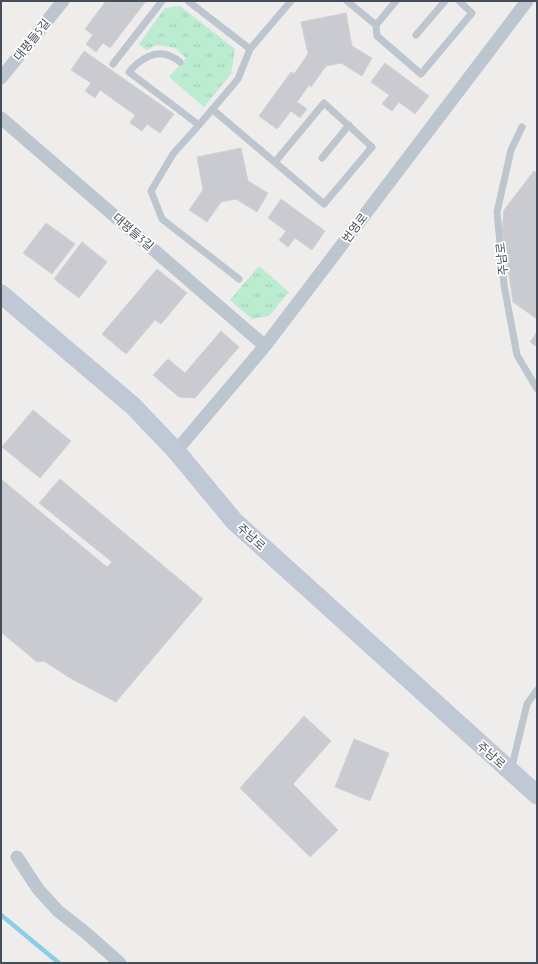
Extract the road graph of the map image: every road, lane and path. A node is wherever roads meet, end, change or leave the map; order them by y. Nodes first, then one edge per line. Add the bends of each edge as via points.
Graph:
1 (63, 1) edge
2 (162, 1) edge
3 (188, 1) edge
4 (290, 1) edge
5 (347, 1) edge
6 (396, 1) edge
7 (445, 1) edge
8 (459, 1) edge
9 (528, 1) edge
10 (376, 25) junction
11 (416, 35) dead end
12 (250, 49) junction
13 (180, 62) dead end
14 (113, 64) dead end
15 (1, 78) edge
16 (212, 109) junction
17 (1, 118) edge
18 (199, 125) junction
19 (349, 125) junction
20 (522, 127) dead end
21 (322, 158) dead end
22 (275, 162) junction
23 (239, 279) dead end
24 (1, 294) edge
25 (264, 346) junction
26 (537, 389) edge
27 (176, 451) junction
28 (537, 690) edge
29 (510, 772) junction
30 (537, 795) edge
31 (17, 857) dead end
32 (120, 963) edge

1 - 15 street, 대평들5길
2 - 14 lane
3 - 12 lane
4 - 12 lane
5 - 10 lane
6 - 10 lane
7 - 11 lane
8 - 10 lane via 472,13 421,74 376,36
9 - 25 street, 번영로
12 - 16 lane via 238,79
13 - 18 lane via 171,56 161,54 148,56 129,72
16 - 18 lane
16 - 22 lane
17 - 25 street, 대평들3길
18 - 23 lane via 173,154 151,191 162,219
19 - 21 lane
19 - 22 lane via 324,103
19 - 22 lane via 372,148 324,204
20 - 26 lane, 주남로 via 511,150 497,212 504,285 517,355
24 - 27 main road, 주남로 via 133,406
25 - 27 street, 번영로
27 - 29 main road, 주남로 via 234,521
28 - 29 lane, 주남로 via 527,704
29 - 30 main road, 주남로
31 - 32 street via 38,889 58,911

